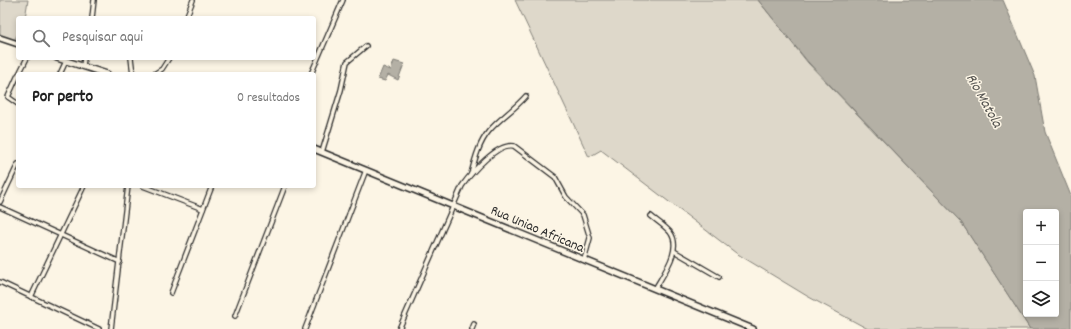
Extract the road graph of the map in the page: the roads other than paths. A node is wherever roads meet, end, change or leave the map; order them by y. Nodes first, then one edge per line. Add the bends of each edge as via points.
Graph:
1 (94, 0) edge
2 (194, 0) edge
3 (343, 0) edge
4 (92, 16) edge
5 (187, 16) edge
6 (0, 38) edge
7 (16, 43) edge
8 (366, 46) dead end
9 (26, 60) edge
10 (63, 60) edge
11 (84, 60) edge
12 (131, 60) edge
13 (168, 60) edge
14 (66, 61) junction
15 (83, 66) junction
16 (19, 72) edge
17 (61, 72) edge
18 (101, 72) edge
19 (133, 72) edge
20 (157, 72) edge
21 (312, 72) edge
22 (16, 79) edge
23 (526, 96) dead end
24 (16, 103) edge
25 (316, 150) edge
26 (322, 152) junction
27 (16, 168) edge
28 (366, 170) junction
29 (470, 175) junction
30 (83, 188) edge
31 (128, 188) edge
32 (148, 188) edge
33 (211, 188) edge
34 (284, 188) edge
35 (0, 202) edge
36 (453, 205) junction
37 (0, 207) edge
38 (203, 209) junction
39 (651, 216) dead end
40 (61, 235) junction
41 (674, 251) junction
42 (584, 260) junction
43 (120, 262) junction
44 (719, 277) dead end
45 (0, 282) edge
46 (655, 289) junction
47 (171, 293) dead end
48 (31, 297) junction
49 (235, 316) dead end
50 (474, 324) dead end
51 (99, 329) edge
52 (111, 329) edge
53 (304, 329) edge
54 (399, 329) edge
55 (472, 329) edge
56 (753, 329) edge

1 - 4 street
2 - 5 street
3 - 21 street
6 - 7 main road
8 - 26 street via 347,62
9 - 16 street
10 - 14 main road
11 - 15 street
12 - 19 street
13 - 20 street
14 - 15 main road
14 - 17 street
15 - 18 main road
22 - 24 street via 8,97
23 - 29 street via 485,136
25 - 26 main road, Rua Uniao Africana
26 - 28 main road, Rua Uniao Africana
27 - 35 street
28 - 36 main road, Rua Uniao Africana
28 - 53 street
29 - 36 street
29 - 42 street via 495,152 511,145 542,166 559,181 562,191 585,221 590,238
30 - 40 street
31 - 43 street
32 - 38 street
33 - 38 street
34 - 49 street
36 - 42 main road, Rua Uniao Africana
36 - 54 street
37 - 40 street
38 - 47 street
39 - 41 street via 670,232
40 - 43 street
40 - 48 street
41 - 44 street
41 - 46 street
42 - 46 main road, Rua Uniao Africana
43 - 52 street
45 - 48 street
46 - 56 main road, Rua Uniao Africana
48 - 51 street
50 - 55 street

